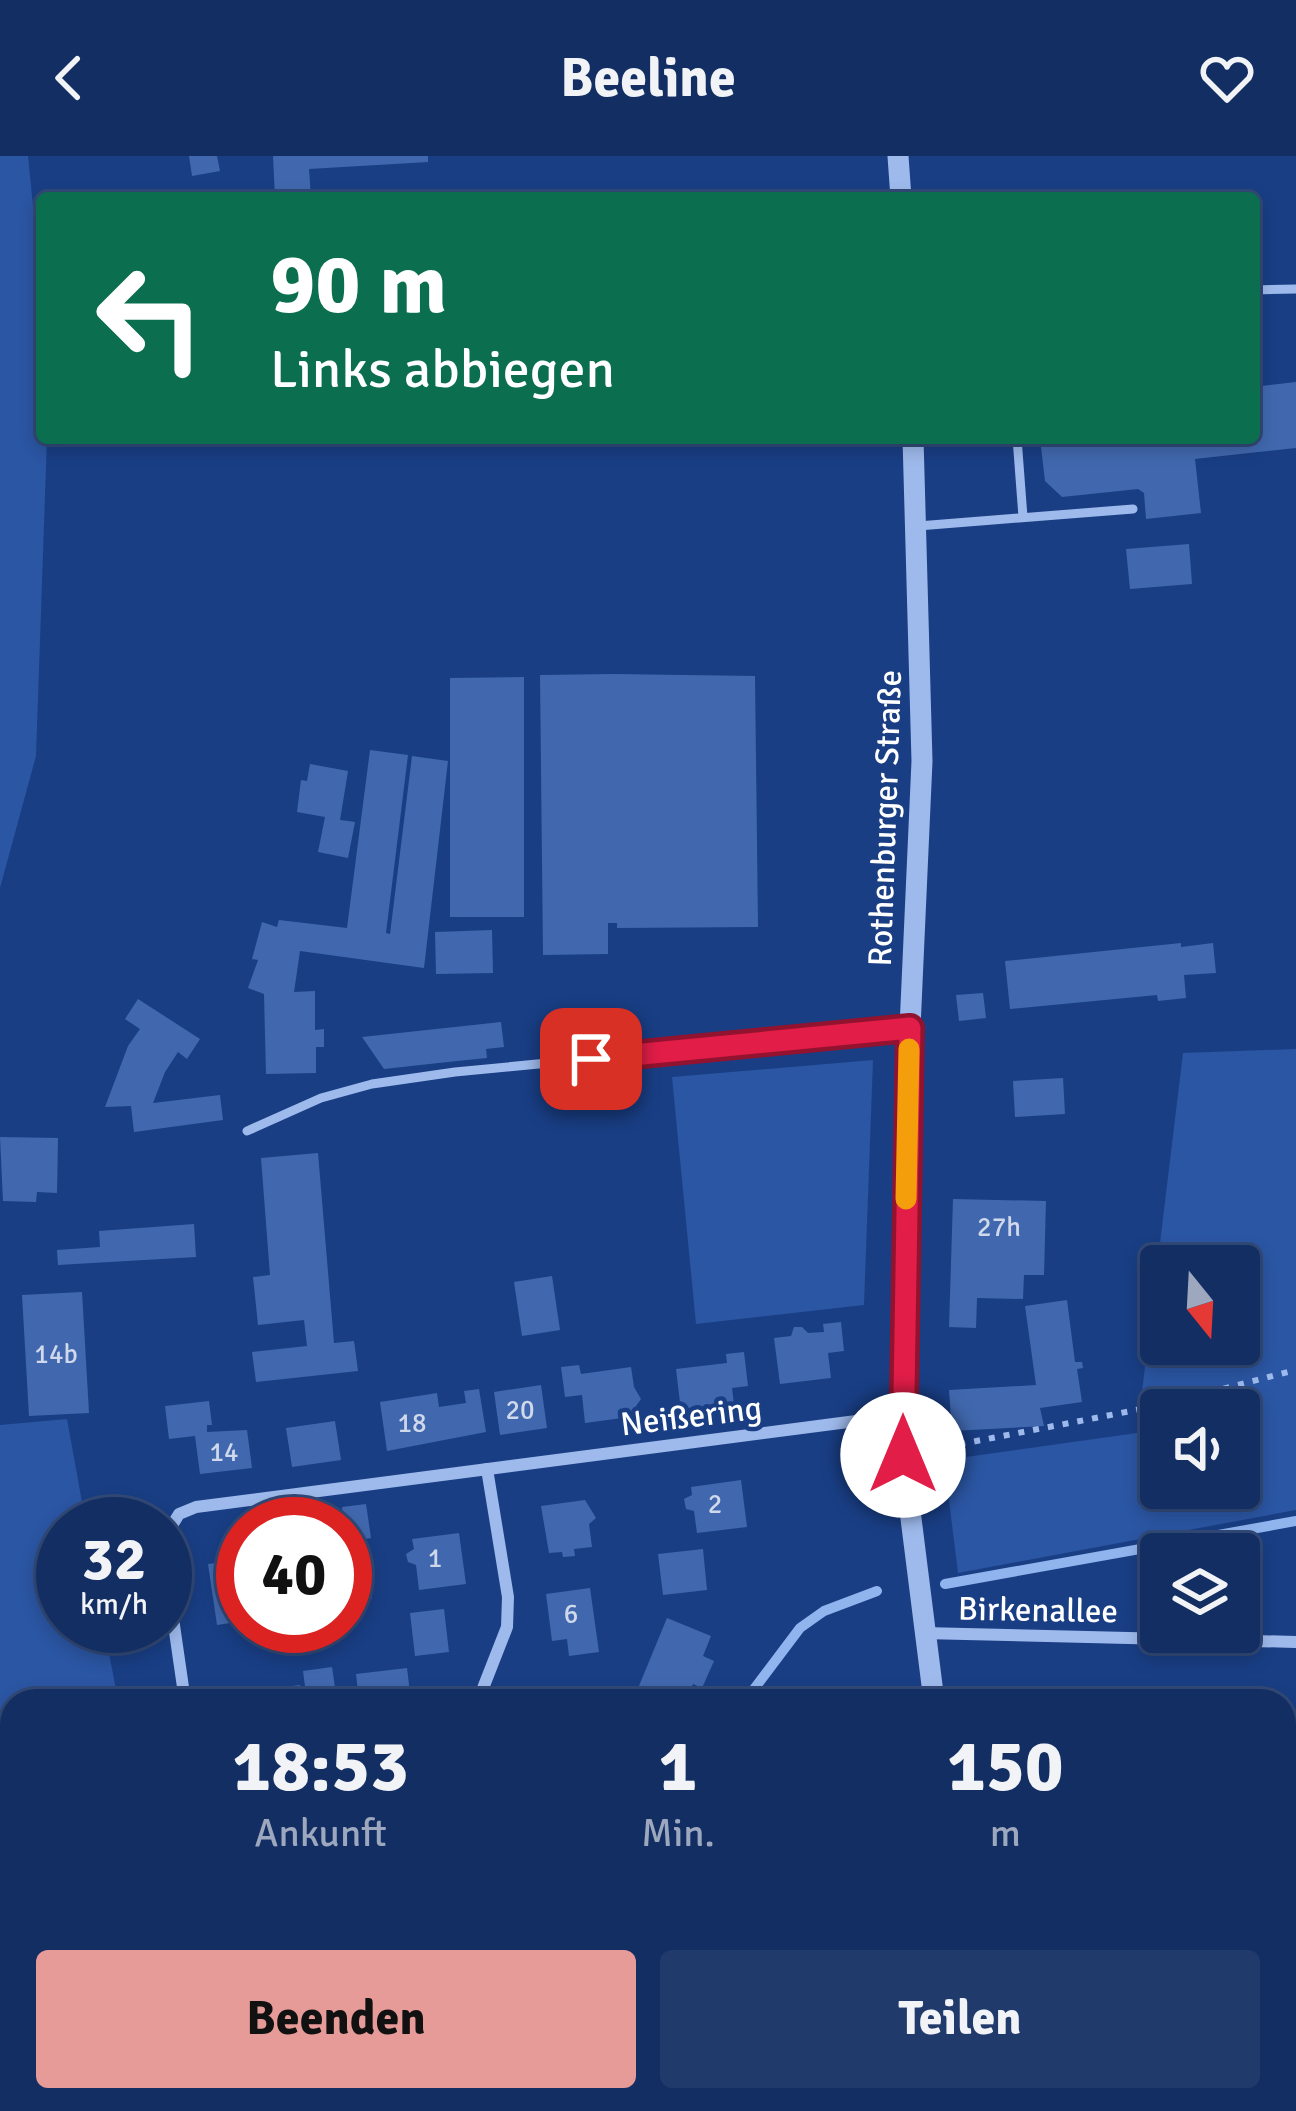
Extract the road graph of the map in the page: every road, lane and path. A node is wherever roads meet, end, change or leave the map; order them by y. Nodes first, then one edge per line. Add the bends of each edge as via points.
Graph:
1 (898, 156) edge
2 (901, 192) edge
3 (1296, 289) edge
4 (1260, 290) edge
5 (914, 444) edge
6 (1017, 444) edge
7 (1133, 509) dead end
8 (1023, 517) junction
9 (918, 526) junction
10 (910, 1028) junction
11 (247, 1131) dead end
12 (1296, 1370) edge
13 (902, 1415) junction
14 (903, 1455) junction
15 (487, 1469) junction
16 (192, 1509) edge
17 (923, 1633) junction
18 (1296, 1642) edge
19 (177, 1653) edge
20 (182, 1689) edge
21 (483, 1689) edge
22 (932, 1689) edge

1 - 2 street
3 - 4 lane
5 - 9 street, Rothenburger Straße
6 - 8 lane
7 - 8 lane
8 - 9 lane
9 - 10 street, Rothenburger Straße via 922,761
10 - 11 lane via 393,1081 321,1098
10 - 13 street, Rothenburger Straße
12 - 14 path
13 - 14 street, Rothenburger Straße
13 - 15 street, Neißering
14 - 17 street, Rothenburger Straße
15 - 16 street, Neißering
15 - 21 street via 508,1597 507,1627
17 - 18 street, Birkenallee
17 - 22 street, Rothenburger Straße
19 - 20 street

